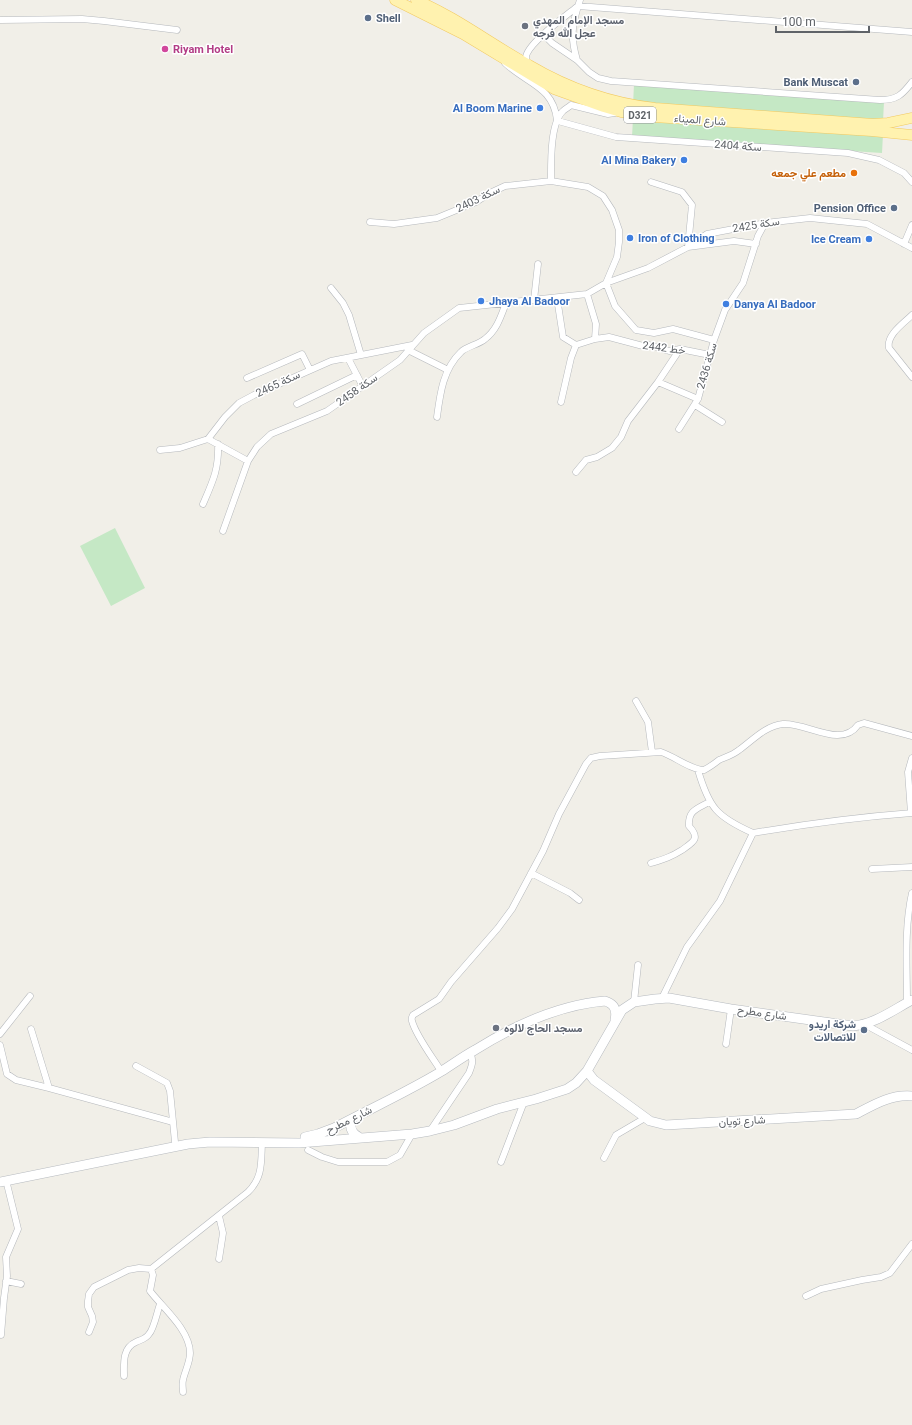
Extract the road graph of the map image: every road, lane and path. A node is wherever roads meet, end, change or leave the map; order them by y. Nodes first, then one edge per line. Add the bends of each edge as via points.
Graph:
1 (395, 0) edge
2 (416, 0) edge
3 (579, 3) edge
4 (0, 20) edge
5 (177, 30) dead end
6 (912, 32) edge
7 (543, 34) junction
8 (497, 56) junction
9 (576, 60) junction
10 (528, 65) junction
11 (912, 82) edge
12 (621, 112) junction
13 (912, 118) edge
14 (558, 121) junction
15 (912, 135) edge
16 (550, 181) junction
17 (651, 182) dead end
18 (912, 182) edge
19 (370, 222) dead end
20 (765, 223) junction
21 (912, 225) edge
22 (756, 244) junction
23 (904, 244) junction
24 (688, 247) junction
25 (912, 248) edge
26 (538, 264) dead end
27 (606, 283) junction
28 (331, 288) dead end
29 (587, 294) junction
30 (557, 298) junction
31 (534, 300) junction
32 (506, 303) junction
33 (912, 316) edge
34 (595, 338) junction
35 (714, 340) junction
36 (576, 346) junction
37 (410, 348) junction
38 (680, 349) junction
39 (361, 355) junction
40 (710, 355) junction
41 (348, 358) junction
42 (310, 370) junction
43 (448, 370) junction
44 (357, 376) junction
45 (912, 377) edge
46 (247, 378) dead end
47 (658, 382) junction
48 (362, 386) junction
49 (561, 402) dead end
50 (696, 402) junction
51 (297, 404) dead end
52 (437, 417) dead end
53 (722, 422) dead end
54 (679, 429) dead end
55 (208, 439) junction
56 (218, 444) junction
57 (160, 450) dead end
58 (248, 461) junction
59 (576, 472) dead end
60 (203, 504) dead end
61 (223, 531) dead end
62 (636, 701) dead end
63 (912, 736) edge
64 (652, 752) junction
65 (912, 758) edge
66 (698, 770) junction
67 (710, 802) junction
68 (912, 813) edge
69 (753, 833) junction
70 (651, 863) dead end
71 (912, 868) edge
72 (872, 869) dead end
73 (531, 873) junction
74 (912, 893) edge
75 (579, 900) dead end
76 (909, 937) edge
77 (638, 965) dead end
78 (30, 996) dead end
79 (662, 998) junction
80 (910, 1001) edge
81 (634, 1002) junction
82 (731, 1009) junction
83 (615, 1020) junction
84 (864, 1024) junction
85 (31, 1029) dead end
86 (0, 1034) edge
87 (726, 1044) dead end
88 (0, 1045) edge
89 (912, 1050) edge
90 (470, 1053) junction
91 (136, 1066) dead end
92 (442, 1071) junction
93 (587, 1071) junction
94 (49, 1088) junction
95 (912, 1096) edge
96 (524, 1102) junction
97 (645, 1118) junction
98 (352, 1119) junction
99 (173, 1122) junction
100 (430, 1131) junction
101 (412, 1134) junction
102 (359, 1137) junction
103 (175, 1142) junction
104 (262, 1142) junction
105 (303, 1147) junction
106 (604, 1158) dead end
107 (501, 1162) dead end
108 (2, 1180) edge
109 (219, 1216) junction
110 (912, 1244) edge
111 (219, 1259) dead end
112 (151, 1269) junction
113 (6, 1281) junction
114 (21, 1284) dead end
115 (806, 1296) dead end
116 (160, 1304) junction
117 (89, 1332) dead end
118 (1, 1335) dead end
119 (124, 1376) dead end
120 (183, 1392) dead end

1 - 8 main road, شارع الميناء / D321 via 444,24
2 - 10 main road, شارع الميناء / D321 via 467,27
3 - 6 street
3 - 7 street
3 - 9 street via 572,35
4 - 5 street via 90,20
7 - 9 street
7 - 10 street via 528,50
8 - 12 main road, شارع الميناء / D321 via 554,90
8 - 14 street via 513,71 550,97
9 - 11 street via 598,78 611,80 880,100 896,98
10 - 13 main road, شارع الميناء / D321 via 558,81 587,92 638,106 873,124
12 - 14 street via 608,114 571,106 563,111
12 - 15 main road, شارع الميناء / D321 via 654,117
14 - 16 street via 553,139
14 - 18 street, سكة 2404 via 616,137 848,153 878,160 904,173
16 - 19 street, سكة 2403 via 505,186 476,202 437,218 394,224
16 - 27 street, سكة 2403 via 588,187 603,196 612,210 619,230 618,257
17 - 24 street via 682,192 692,205
20 - 22 street, سكة 2436
20 - 23 street, سكة 2425 via 810,218 867,224
20 - 24 street, سكة 2425 via 707,234
21 - 23 street
22 - 24 street via 734,241
22 - 35 street, سكة 2436 via 743,283 725,310
23 - 25 street, سكة 2425
24 - 27 street, سكة 2425 via 648,268
26 - 31 street
27 - 29 street, سكة 2458
27 - 35 street via 614,306 636,330 654,333 673,329
28 - 39 street via 349,315
29 - 30 street, سكة 2458
29 - 34 street via 596,324
30 - 31 street, سكة 2458
30 - 36 street via 563,337
31 - 32 street, سكة 2458
32 - 37 street, سكة 2458 via 459,308 424,333
32 - 43 street via 499,323 485,339 461,352
33 - 45 street via 890,338 888,344
34 - 36 street
34 - 38 street, 2442 خط via 609,337 669,351
35 - 40 street, سكة 2436
36 - 49 street
37 - 39 street, سكة 2465
37 - 43 street
37 - 48 street, سكة 2458 via 400,360
38 - 40 street, 2442 خط
38 - 47 street
39 - 41 street, سكة 2465
40 - 50 street, سكة 2436
41 - 42 street, سكة 2465 via 331,361
41 - 44 street
42 - 46 street via 302,354
42 - 55 street, سكة 2465 via 239,403
43 - 52 street via 440,393
44 - 48 street
44 - 51 street
47 - 50 street, سكة 2436
47 - 59 street via 628,421 621,437 612,448 586,460
48 - 58 street, سكة 2458 via 327,411 271,434 257,447
50 - 53 street
50 - 54 street
55 - 56 street
55 - 57 street via 180,448
56 - 58 street
56 - 60 street via 216,474
58 - 61 street, سكة 2458
62 - 64 street via 648,722
63 - 66 street via 864,723 847,734 840,735 792,723 780,724 766,729 737,752 709,768
64 - 66 street via 668,754
64 - 73 street via 591,758 559,814
65 - 68 street via 908,772
66 - 67 street
67 - 69 street via 731,824
67 - 70 street via 692,812 690,816 690,826 695,837 693,843 673,856
68 - 69 street via 861,817
69 - 79 street via 720,901 687,947
71 - 72 street
73 - 75 street
73 - 92 street via 512,909 439,999 413,1015 420,1037
74 - 76 street via 908,910
76 - 80 street
77 - 81 street
78 - 86 street
79 - 81 main road, شارع مطرح
79 - 82 main road, شارع مطرح
80 - 84 main road, شارع مطرح
81 - 83 main road, شارع مطرح via 622,1010
82 - 84 main road, شارع مطرح via 848,1025
82 - 87 street
83 - 90 main road, شارع مطرح via 616,1011 609,1002 571,1007 528,1021
83 - 93 main road, شارع مطرح
84 - 89 street
85 - 94 street
88 - 94 street via 7,1074 16,1080
90 - 92 main road, شارع مطرح
90 - 100 street via 473,1063 469,1073
91 - 99 street via 168,1083
92 - 98 main road, شارع مطرح
93 - 96 main road, شارع مطرح via 567,1089
93 - 97 main road, شارع تويان via 594,1080
94 - 99 street
95 - 97 main road, شارع تويان via 903,1095 882,1100 856,1114 666,1125
96 - 100 main road, شارع مطرح
96 - 107 street
97 - 106 street via 616,1135
98 - 102 main road via 350,1128
98 - 103 main road, شارع مطرح via 326,1132 304,1137 218,1137
99 - 103 street
100 - 101 main road, شارع مطرح
101 - 102 main road, شارع مطرح
101 - 105 street via 400,1155 387,1162 338,1162 322,1158
102 - 105 main road, شارع مطرح
103 - 108 main road, شارع مطرح
104 - 105 main road, شارع مطرح
104 - 108 main road, شارع مطرح via 188,1144
104 - 109 street via 260,1177 256,1185
108 - 113 street via 18,1229 6,1257
109 - 111 street via 222,1233
109 - 112 street
110 - 115 street via 890,1273 828,1287
112 - 116 street via 153,1275 150,1291
112 - 117 street via 128,1270 94,1287 88,1301 93,1322
113 - 114 street
113 - 118 street
116 - 119 street via 150,1334 127,1349
116 - 120 street via 188,1339 190,1354 182,1381

